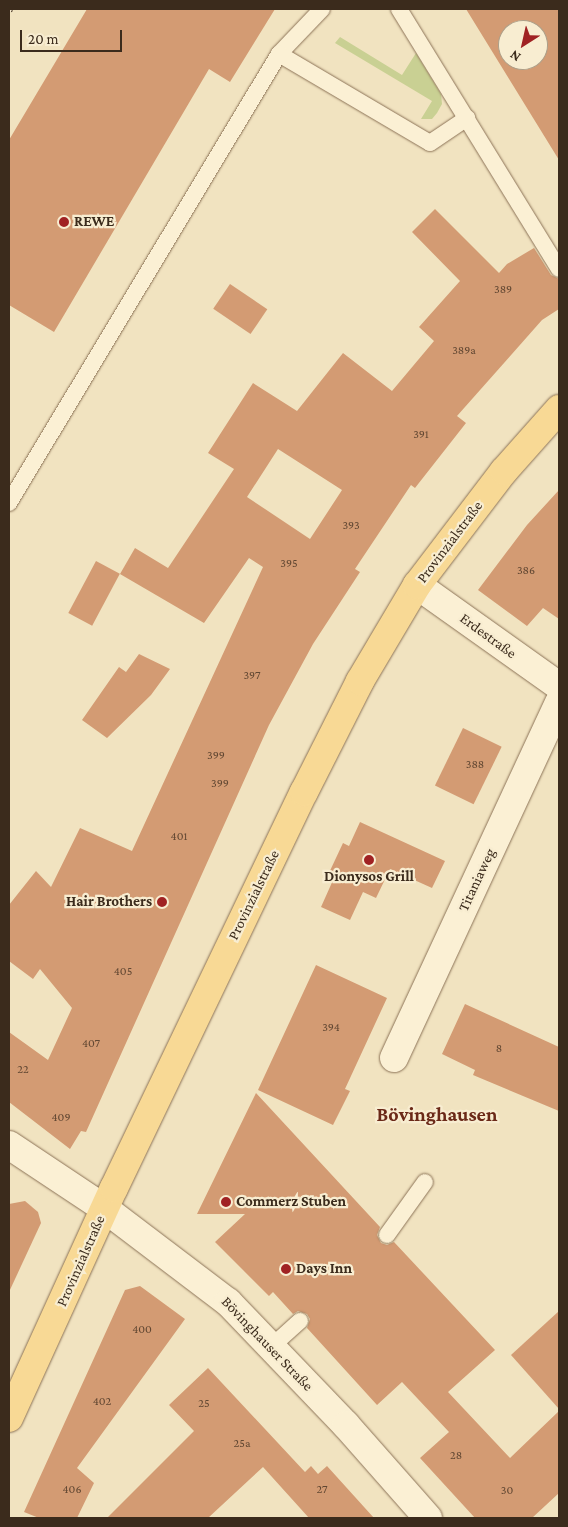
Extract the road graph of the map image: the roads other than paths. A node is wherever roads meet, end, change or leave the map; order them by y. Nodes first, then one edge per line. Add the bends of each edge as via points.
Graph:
1 (322, 9) edge
2 (399, 9) edge
3 (279, 54) junction
4 (467, 118) junction
5 (559, 269) edge
6 (559, 409) edge
7 (9, 503) edge
8 (417, 585) junction
9 (559, 686) edge
10 (559, 702) edge
11 (394, 1058) dead end
12 (9, 1145) edge
13 (425, 1182) dead end
14 (104, 1208) junction
15 (387, 1234) dead end
16 (300, 1321) dead end
17 (271, 1348) junction
18 (9, 1418) edge
19 (428, 1518) edge

1 - 3 lane
2 - 4 lane
3 - 4 lane via 430,143
3 - 7 lane
4 - 5 lane
6 - 8 main road, Provinzialstraße via 504,471
8 - 9 street, Erdestraße
8 - 14 main road, Provinzialstraße via 360,681 304,792
10 - 11 street, Titaniaweg
12 - 14 street, Bövinghauser Straße
13 - 15 lane
14 - 17 street, Bövinghauser Straße via 228,1302
14 - 18 main road, Provinzialstraße
16 - 17 lane
17 - 19 street, Bövinghauser Straße via 346,1425

